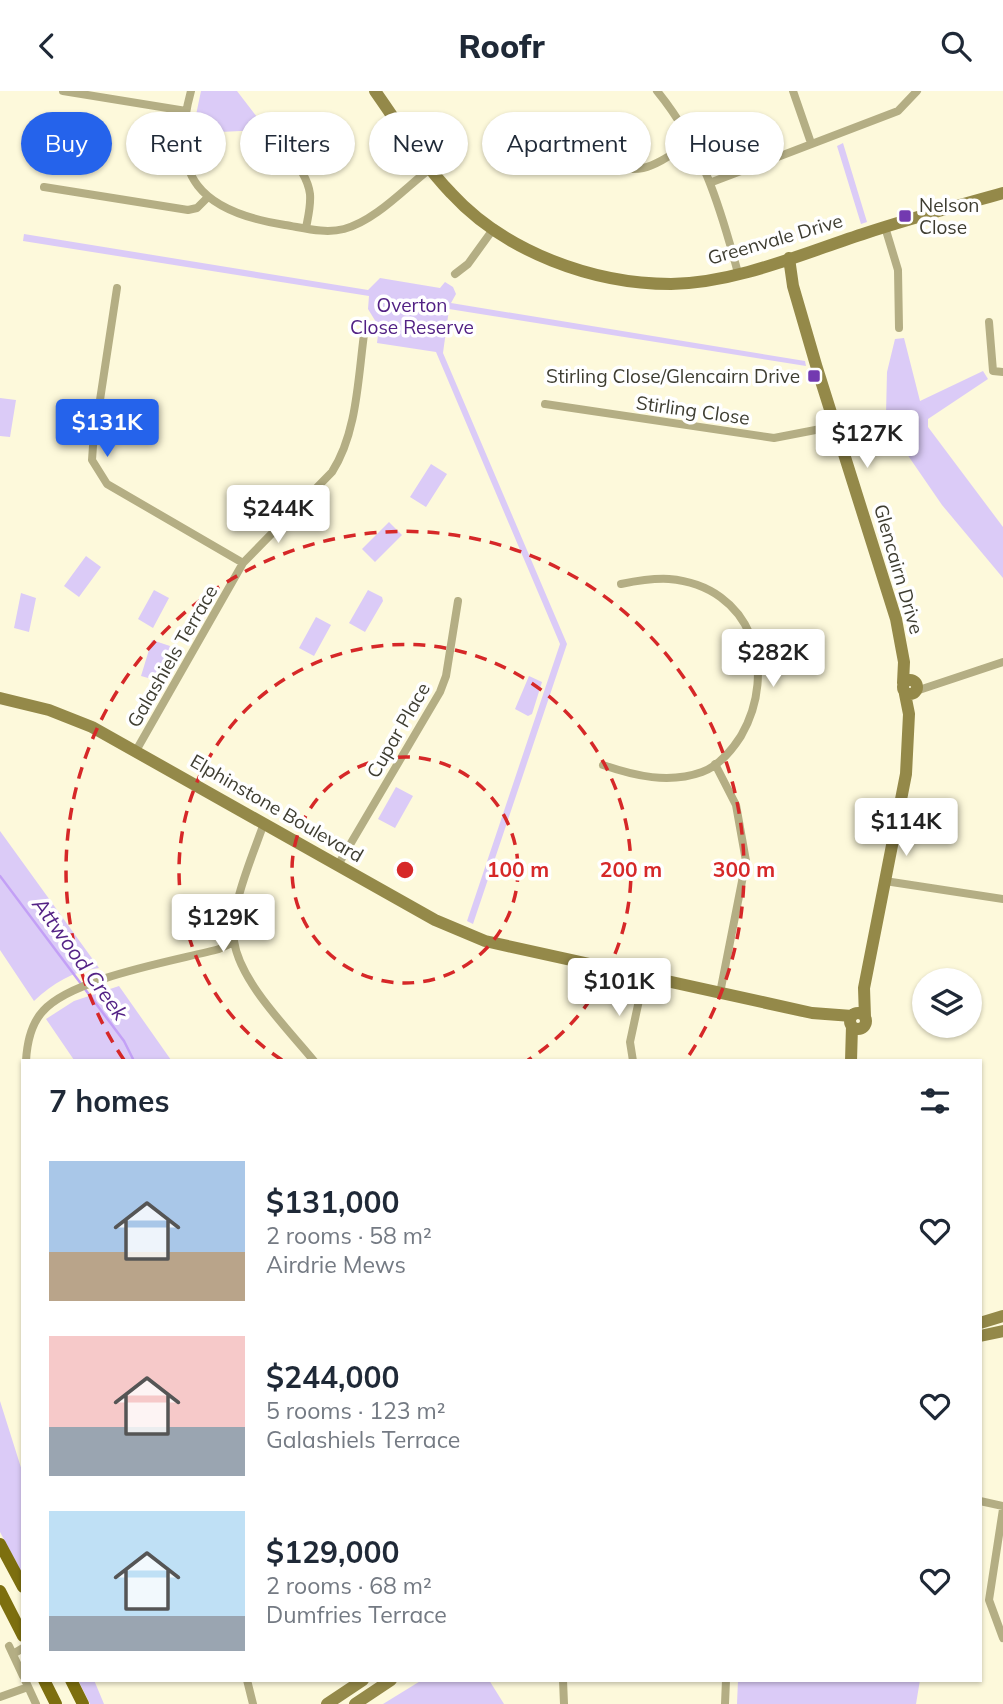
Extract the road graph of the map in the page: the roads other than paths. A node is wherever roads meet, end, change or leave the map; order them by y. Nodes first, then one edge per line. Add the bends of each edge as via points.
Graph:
1 (63, 91) edge
2 (191, 91) edge
3 (375, 91) edge
4 (657, 91) edge
5 (793, 91) edge
6 (917, 91) edge
7 (186, 111) junction
8 (390, 112) edge
9 (671, 112) edge
10 (811, 143) junction
11 (303, 175) edge
12 (422, 175) edge
13 (436, 175) edge
14 (708, 175) edge
15 (712, 182) junction
16 (44, 187) dead end
17 (1003, 193) edge
18 (208, 197) junction
19 (885, 227) junction
20 (306, 228) junction
21 (494, 228) junction
22 (785, 260) junction
23 (738, 273) junction
24 (455, 274) dead end
25 (117, 288) dead end
26 (989, 322) dead end
27 (365, 327) dead end
28 (899, 328) dead end
29 (1003, 372) edge
30 (545, 404) dead end
31 (836, 426) junction
32 (243, 563) junction
33 (621, 584) dead end
34 (458, 601) dead end
35 (1003, 662) edge
36 (911, 687) junction
37 (0, 698) edge
38 (136, 750) junction
39 (715, 764) junction
40 (603, 765) dead end
41 (264, 823) junction
42 (338, 865) junction
43 (885, 881) junction
44 (1003, 899) edge
45 (234, 942) junction
46 (645, 977) junction
47 (720, 993) junction
48 (856, 1021) junction
49 (852, 1056) edge
50 (26, 1059) edge
51 (312, 1059) edge
52 (633, 1059) edge
53 (1003, 1316) edge
54 (982, 1322) edge
55 (1003, 1331) edge
56 (982, 1336) edge
57 (982, 1502) edge
58 (1003, 1508) edge
59 (0, 1544) edge
60 (21, 1583) edge
61 (0, 1591) edge
62 (21, 1632) edge
63 (1003, 1638) edge
64 (21, 1648) edge
65 (21, 1672) edge
66 (23, 1682) edge
67 (25, 1682) edge
68 (45, 1682) edge
69 (72, 1682) edge
70 (248, 1682) edge
71 (360, 1682) edge
72 (388, 1682) edge
73 (563, 1682) edge
74 (726, 1682) edge
75 (0, 1697) edge
76 (36, 1704) edge
77 (56, 1704) edge
78 (83, 1704) edge
79 (253, 1704) edge
80 (327, 1704) edge
81 (355, 1704) edge
82 (564, 1704) edge
83 (725, 1704) edge

1 - 7 street
2 - 7 street
3 - 8 street, Greenvale Drive
4 - 9 street
5 - 10 street
6 - 10 street via 898,111
7 - 18 street via 184,157
10 - 15 street
11 - 20 street via 310,201
12 - 20 street via 352,227
13 - 21 street, Greenvale Drive via 452,195
14 - 15 street
15 - 23 street
16 - 18 street via 188,210
17 - 19 street, Greenvale Drive
18 - 20 street via 237,215
19 - 22 street, Greenvale Drive
19 - 28 street via 898,270
21 - 23 street, Greenvale Drive via 551,260 610,278 673,284
21 - 24 street
22 - 23 street, Greenvale Drive
22 - 31 street, Glencairn Drive
25 - 32 street via 93,446 96,470 117,492
26 - 29 street via 993,371
27 - 32 street, Galashiels Terrace via 341,459
30 - 31 street, Stirling Close via 774,438
31 - 36 street, Glencairn Drive
32 - 38 street, Galashiels Terrace
33 - 39 street via 670,579 708,590 738,613 755,643 759,685 750,719 732,750
34 - 42 street, Cupar Place via 440,692
35 - 36 street
36 - 43 street, Glencairn Drive via 906,774
37 - 38 street, Elphinstone Boulevard via 75,720
38 - 41 street, Elphinstone Boulevard
39 - 40 street via 704,772 675,778 639,777
39 - 47 street via 736,805 746,861
41 - 42 street, Elphinstone Boulevard
41 - 45 street via 235,917
42 - 46 street, Elphinstone Boulevard via 435,920 485,941
43 - 44 street
43 - 48 street, Glencairn Drive
45 - 50 street via 75,988 42,1011 32,1029
45 - 51 street via 259,994
46 - 47 street, Elphinstone Boulevard
46 - 52 street via 630,1042
47 - 48 street, Elphinstone Boulevard
48 - 49 street, Glencairn Drive
53 - 54 street
55 - 56 street
57 - 58 street
58 - 63 street via 989,1600
59 - 60 main road
61 - 62 main road
64 - 65 street via 11,1650
66 - 75 street
67 - 76 street
68 - 77 main road
69 - 78 main road
70 - 79 street
71 - 80 street
72 - 81 street
73 - 82 street
74 - 83 street

